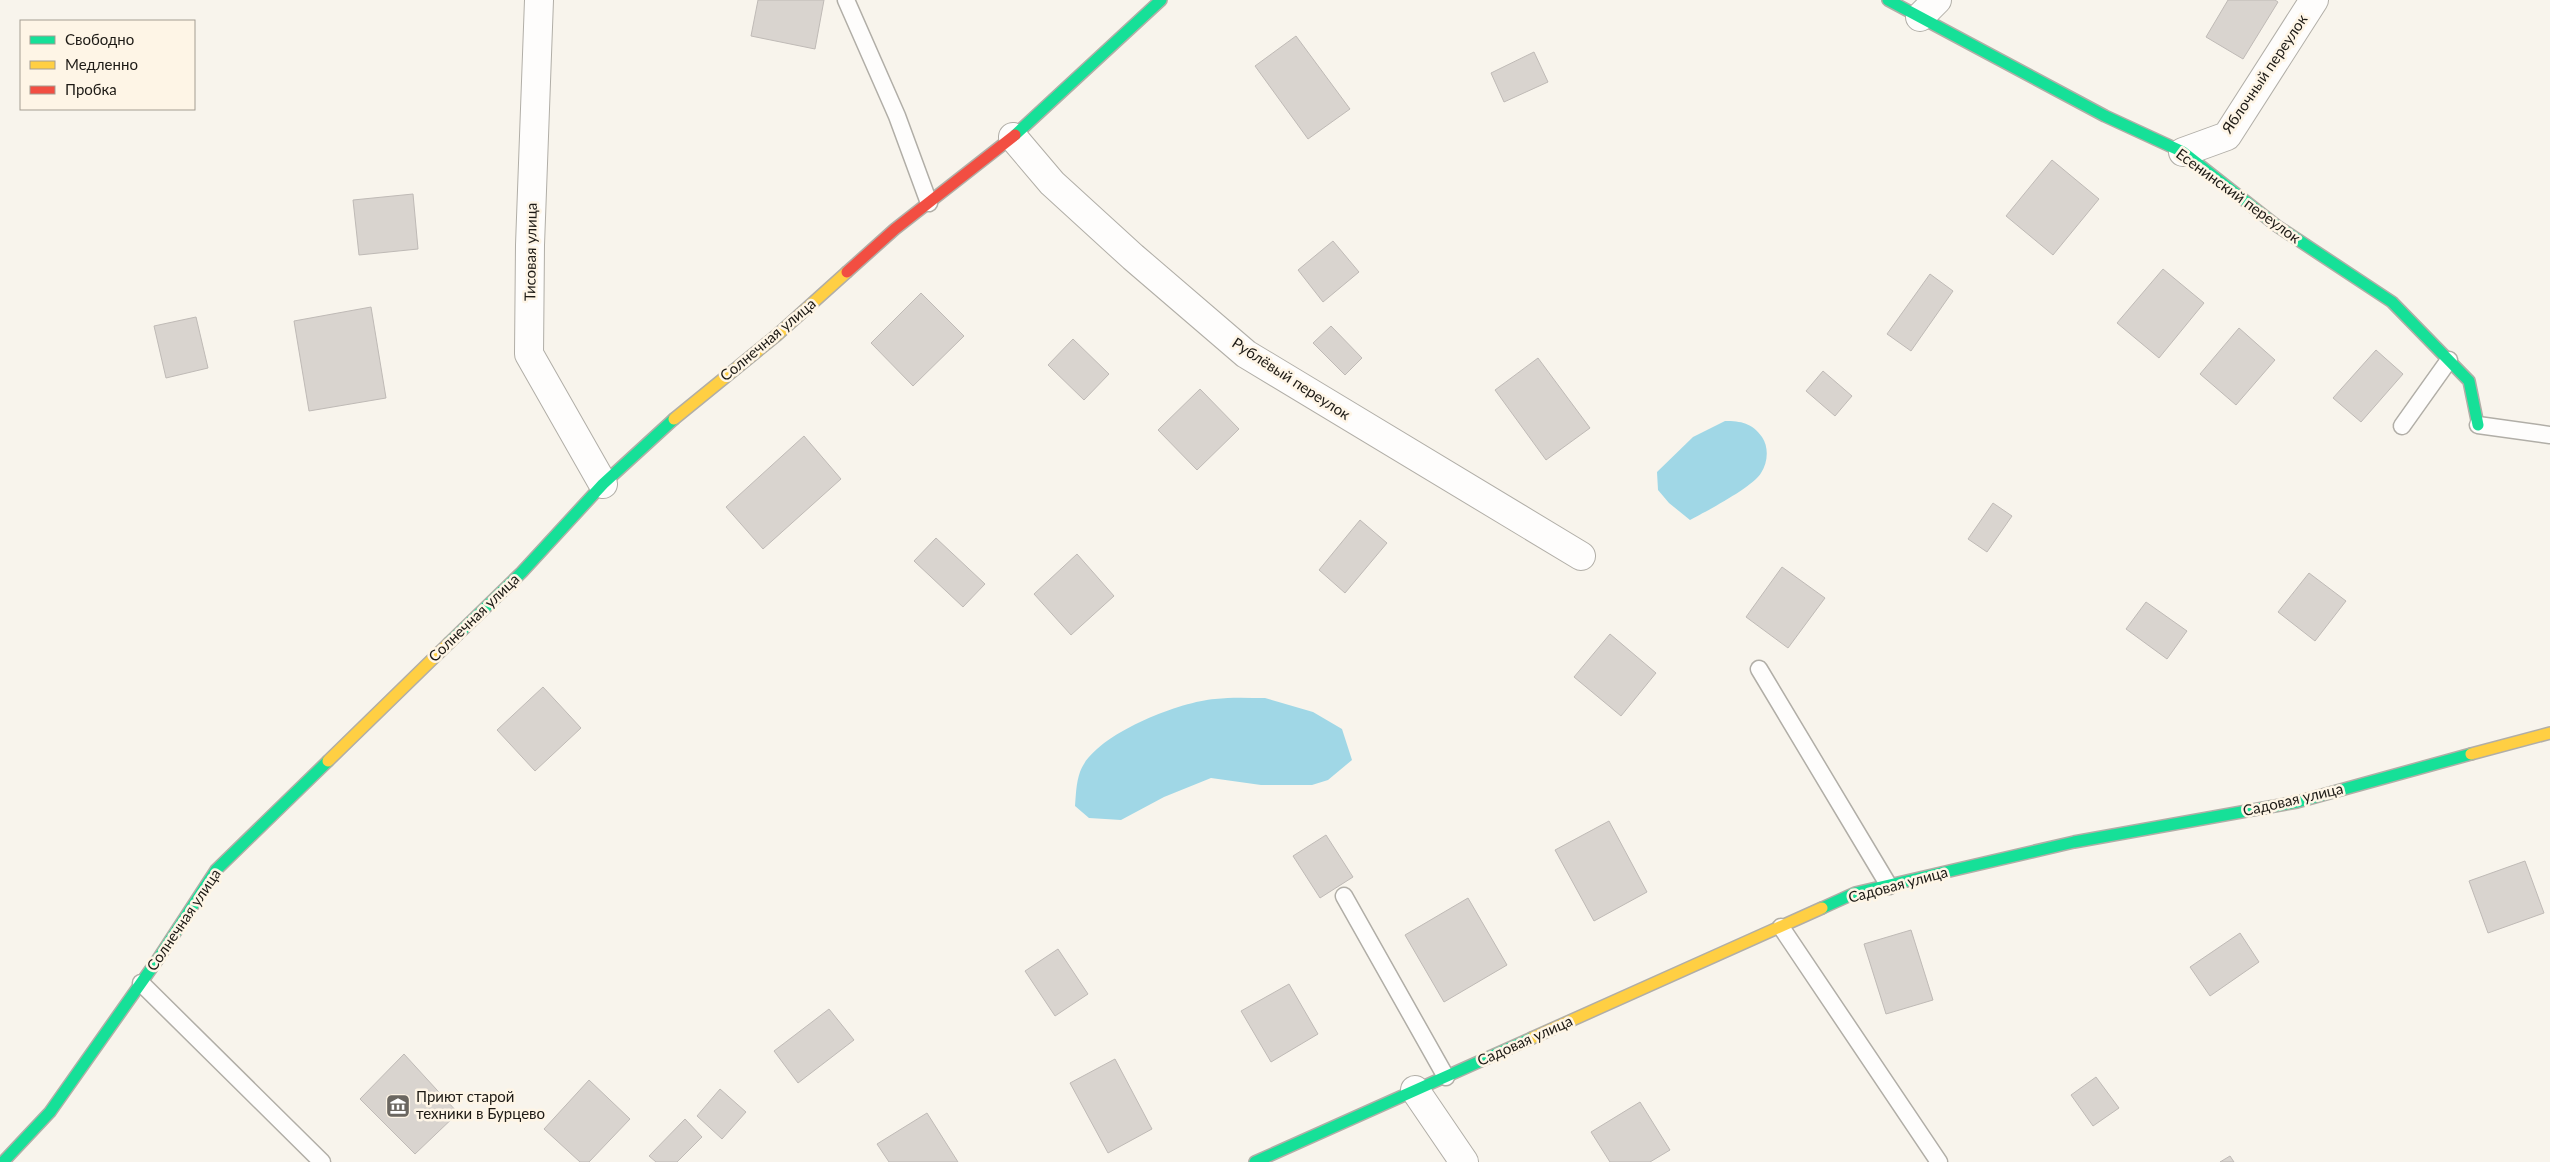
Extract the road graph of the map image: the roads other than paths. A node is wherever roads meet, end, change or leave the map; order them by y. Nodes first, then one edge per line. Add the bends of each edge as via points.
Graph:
1 (538, 0) edge
2 (846, 0) edge
3 (1161, 0) edge
4 (1888, 0) edge
5 (2314, 0) edge
6 (1928, 8) edge
7 (1012, 137) junction
8 (2183, 152) junction
9 (928, 203) junction
10 (2449, 360) junction
11 (2478, 425) joint
12 (2402, 426) dead end
13 (2550, 435) edge
14 (603, 484) junction
15 (1581, 556) dead end
16 (1759, 669) dead end
17 (2550, 733) edge
18 (1889, 886) junction
19 (1344, 896) dead end
20 (1781, 927) junction
21 (141, 982) junction
22 (1446, 1077) junction
23 (1415, 1090) junction
24 (3, 1162) edge
25 (322, 1162) edge
26 (1256, 1162) edge
27 (1464, 1162) edge
28 (1939, 1162) edge

1 - 14 street, Тисовая улица via 529,354
2 - 9 lane via 896,116
3 - 7 street, Солнечная улица
4 - 6 street, Есенинский переулок
5 - 8 street, Яблочный переулок via 2227,136
6 - 8 street, Есенинский переулок via 2105,116
7 - 9 street, Солнечная улица
7 - 15 street, Рублёвый переулок via 1052,183 1246,354
8 - 10 street, Есенинский переулок via 2276,226 2392,302
9 - 14 street, Солнечная улица via 777,335 660,431
10 - 11 street, Есенинский переулок via 2469,380
10 - 12 lane
11 - 13 lane
14 - 21 street, Солнечная улица via 522,572 216,870
16 - 18 lane
17 - 18 street, Садовая улица via 2297,802 2074,842
18 - 20 street, Садовая улица via 1855,893
19 - 22 lane
20 - 22 street, Садовая улица
20 - 28 lane
21 - 24 street, Солнечная улица via 50,1112
21 - 25 lane
22 - 23 street, Садовая улица
23 - 26 street, Садовая улица
23 - 27 street

